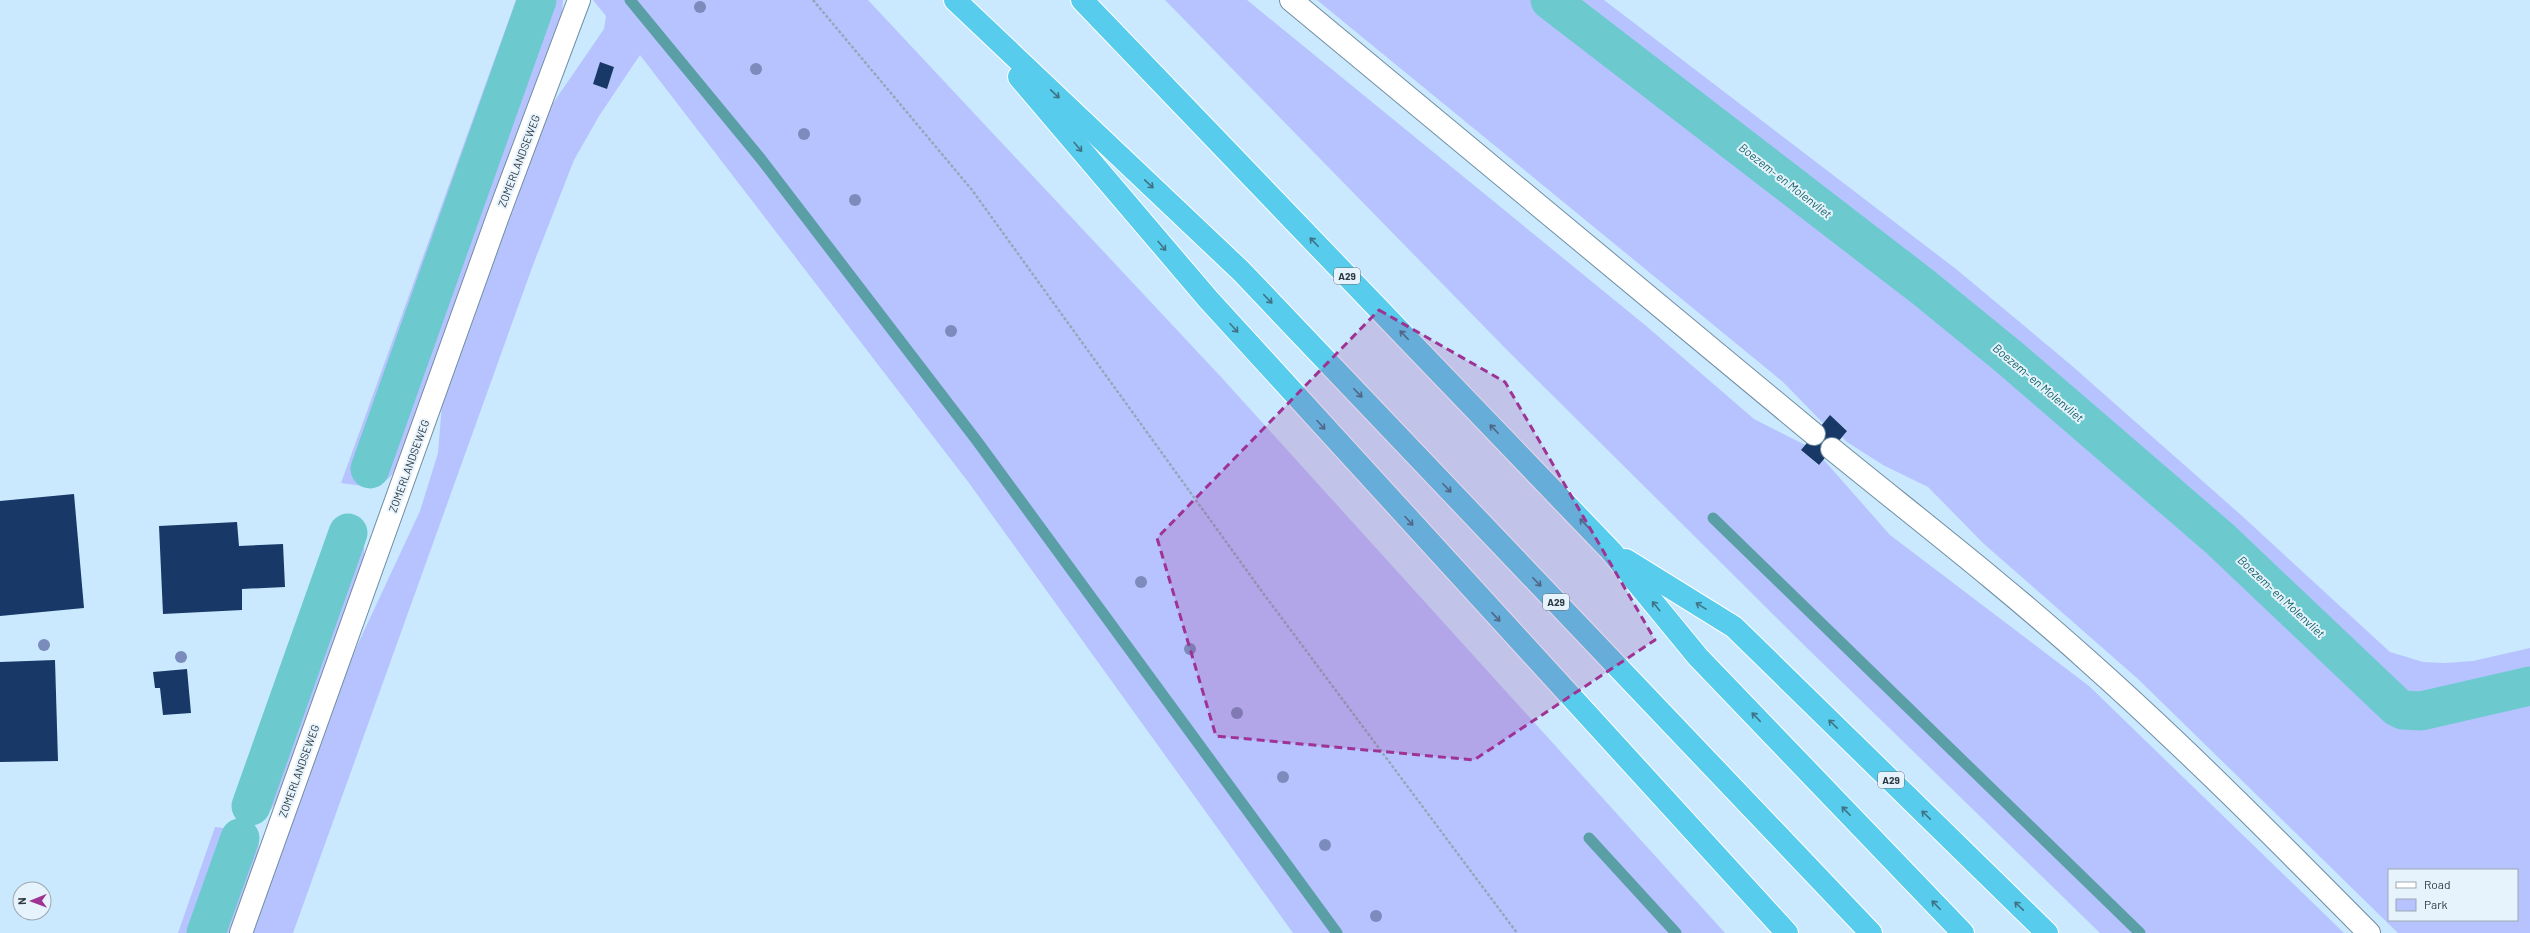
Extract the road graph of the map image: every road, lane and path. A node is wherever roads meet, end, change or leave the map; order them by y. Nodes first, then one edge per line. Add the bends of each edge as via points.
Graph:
1 (580, 0) edge
2 (813, 0) edge
3 (954, 0) edge
4 (1082, 0) edge
5 (1291, 0) edge
6 (1814, 434) dead end
7 (1832, 450) dead end
8 (1611, 551) junction
9 (241, 933) edge
10 (1517, 933) edge
11 (1787, 933) edge
12 (1871, 933) edge
13 (1962, 933) edge
14 (2047, 933) edge
15 (2369, 933) edge

1 - 9 street, ZOMERLANDSEWEG via 498,216
2 - 10 path via 972,190 1264,593
3 -> 11 highway, A29 via 1208,300
3 -> 12 highway, A29 via 1241,271
8 -> 4 highway, A29
5 - 6 street
7 - 15 street via 2029,609 2115,685 2260,822
13 -> 8 highway, A29 via 1698,658
14 -> 8 highway, A29 via 1734,627

